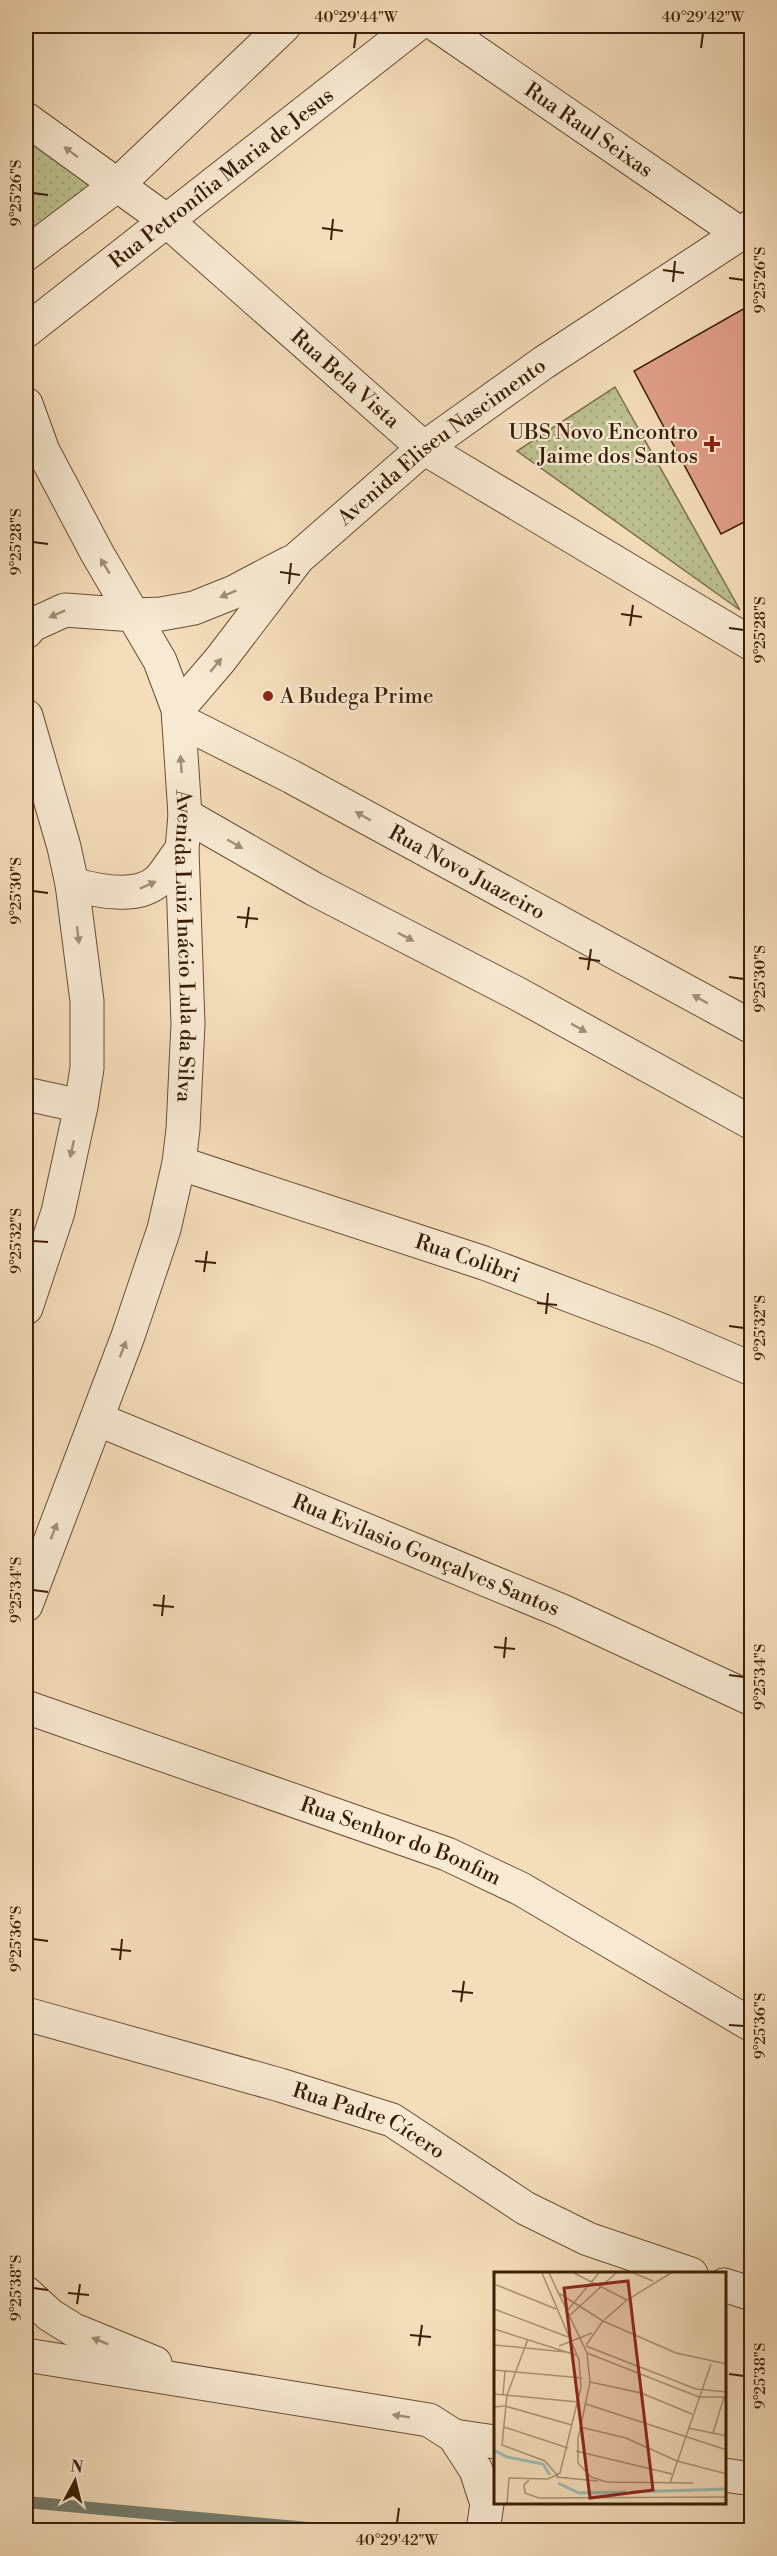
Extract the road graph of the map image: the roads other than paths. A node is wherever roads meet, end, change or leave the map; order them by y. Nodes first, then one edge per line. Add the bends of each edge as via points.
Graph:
1 (284, 26) edge
2 (414, 26) edge
3 (438, 26) edge
4 (26, 118) edge
5 (116, 186) junction
6 (167, 221) junction
7 (745, 229) edge
8 (26, 254) edge
9 (26, 331) edge
10 (26, 404) edge
11 (424, 448) junction
12 (298, 558) junction
13 (134, 615) junction
14 (26, 632) edge
15 (752, 644) edge
16 (178, 715) junction
17 (26, 716) edge
18 (26, 803) edge
19 (184, 814) junction
20 (64, 848) junction
21 (182, 849) junction
22 (72, 884) junction
23 (752, 1027) edge
24 (26, 1094) edge
25 (81, 1106) junction
26 (752, 1123) edge
27 (178, 1163) junction
28 (26, 1308) edge
29 (752, 1369) edge
30 (97, 1419) junction
31 (26, 1605) edge
32 (752, 1699) edge
33 (26, 1707) edge
34 (26, 2014) edge
35 (752, 2025) edge
36 (686, 2272) edge
37 (726, 2286) edge
38 (26, 2293) edge
39 (752, 2294) edge
40 (26, 2355) edge
41 (233, 2390) junction
42 (454, 2436) junction
43 (494, 2442) edge
44 (726, 2475) edge
45 (752, 2479) edge
46 (485, 2517) edge

1 - 5 street
2 - 6 street, Rua Petronília Maria de Jesus
3 - 7 street, Rua Raul Seixas
5 -> 4 street, Rua Bela Vista
5 - 6 street, Rua Bela Vista
5 - 8 street
6 - 9 street, Rua Petronília Maria de Jesus
6 - 11 street, Rua Bela Vista
7 - 11 street, Avenida Eliseu Nascimento via 543,363
13 -> 10 street, Avenida Luiz Inácio Lula da Silva via 43,451
11 - 12 street, Avenida Eliseu Nascimento
11 - 15 street, Rua Bela Vista
12 -> 13 street via 194,608
16 -> 12 street, Avenida Eliseu Nascimento
13 -> 14 street via 65,610
13 - 16 street, Avenida Luiz Inácio Lula da Silva via 160,661
19 -> 16 street, Avenida Luiz Inácio Lula da Silva
23 -> 16 street, Rua Novo Juazeiro
17 - 20 street
18 - 20 street
19 - 21 street, Avenida Luiz Inácio Lula da Silva
19 -> 26 street via 314,890 518,994
20 - 22 street
22 -> 21 street via 98,892 129,893 157,882
21 - 27 street, Avenida Luiz Inácio Lula da Silva via 188,1024
22 -> 25 street via 87,1001 87,1068
24 - 25 street
25 -> 28 street via 58,1212
27 - 29 street, Rua Colibri via 484,1263
30 -> 27 street, Avenida Luiz Inácio Lula da Silva via 164,1229
31 -> 30 street, Avenida Luiz Inácio Lula da Silva
30 - 32 street, Rua Evilasio Gonçalves Santos via 562,1611
33 - 35 street, Rua Senhor do Bonfim via 447,1854 521,1889
34 - 36 street, Rua Padre Cícero via 392,2120 525,2208 588,2239
37 - 39 street
41 -> 38 street via 74,2330
40 - 41 street
42 -> 41 street via 429,2420
42 - 43 street
42 - 46 street via 476,2470
44 - 45 street

